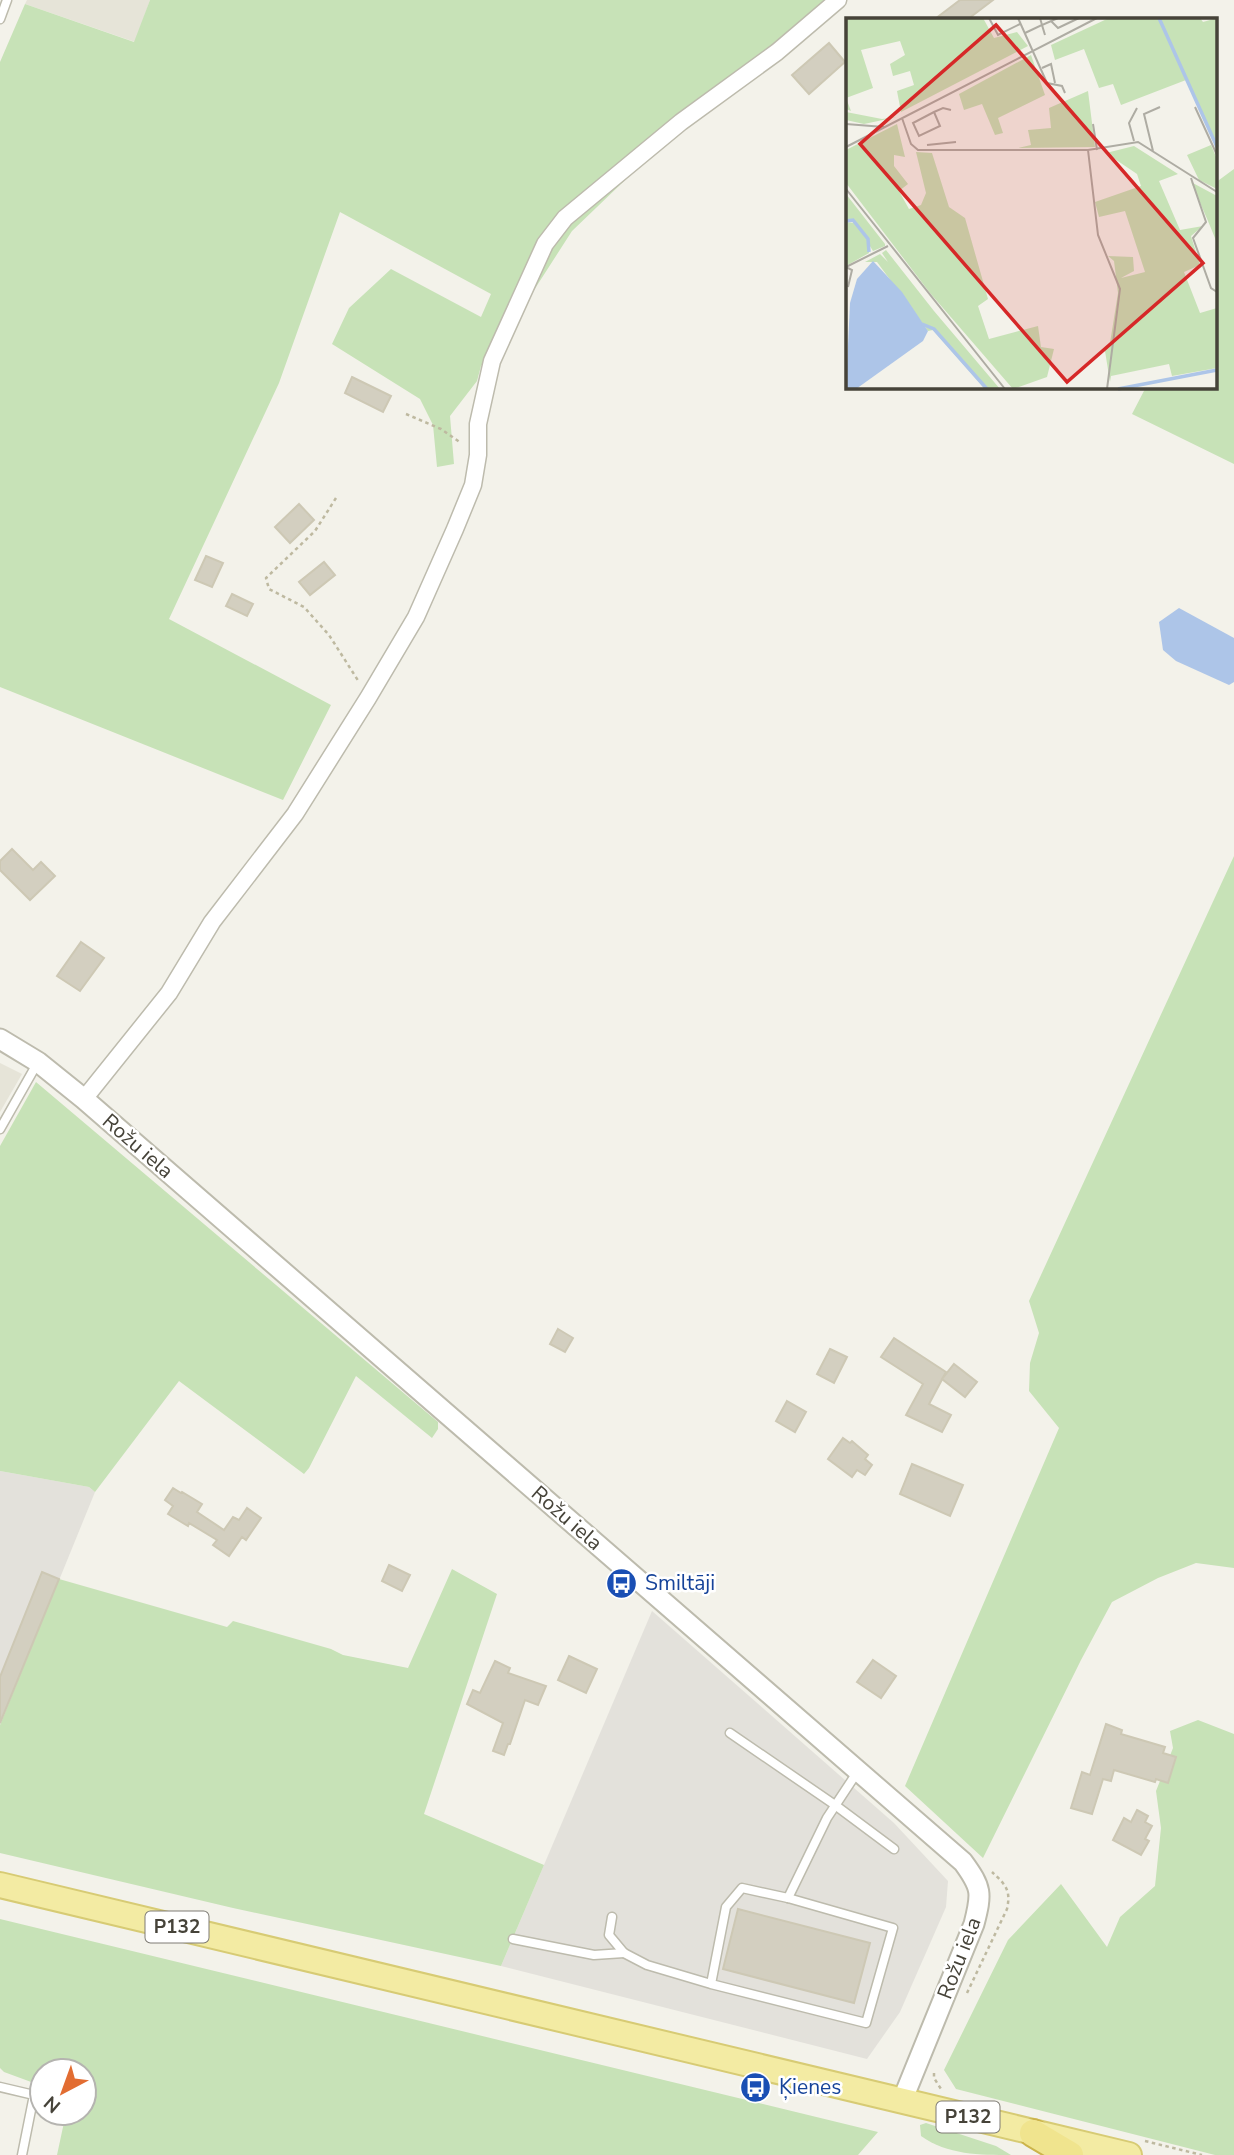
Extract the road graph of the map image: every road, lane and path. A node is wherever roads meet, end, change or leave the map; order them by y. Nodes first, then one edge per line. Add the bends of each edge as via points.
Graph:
1 (7, 0) edge
2 (838, 0) edge
3 (0, 19) edge
4 (406, 414) dead end
5 (478, 455) junction
6 (336, 498) dead end
7 (368, 698) junction
8 (0, 1039) edge
9 (38, 1062) junction
10 (84, 1099) junction
11 (0, 1129) edge
12 (730, 1733) dead end
13 (858, 1771) junction
14 (835, 1805) junction
15 (894, 1849) dead end
16 (0, 1885) edge
17 (788, 1898) junction
18 (612, 1917) dead end
19 (513, 1939) dead end
20 (624, 1953) junction
21 (711, 1984) junction
22 (0, 2087) edge
23 (902, 2101) junction
24 (1033, 2133) junction
25 (22, 2155) edge
26 (1070, 2155) edge
27 (1129, 2155) edge

1 - 3 lane
2 - 5 street via 670,131 565,218 551,235 492,361 478,424
4 - 5 path via 441,429
5 - 7 street via 473,485 416,617
6 - 7 path via 315,531 266,578 268,590 304,607 329,635
7 - 10 street via 295,814 212,922 169,993
8 - 9 street, Rožu iela
9 - 10 street, Rožu iela
9 - 11 lane
10 - 13 street, Rožu iela
12 - 14 lane
13 - 14 lane
13 - 23 street, Rožu iela via 963,1862 977,1881 980,1900
14 - 15 lane
14 - 17 lane
16 - 23 main road, P132
17 - 21 lane via 741,1888 726,1907
17 - 21 lane via 893,1928 866,2022
18 - 20 lane via 610,1935
19 - 20 lane via 594,1955
20 - 21 lane via 647,1965
22 - 25 lane via 34,2095
23 - 24 main road, P132
24 - 26 highway
24 - 27 main road, P132

